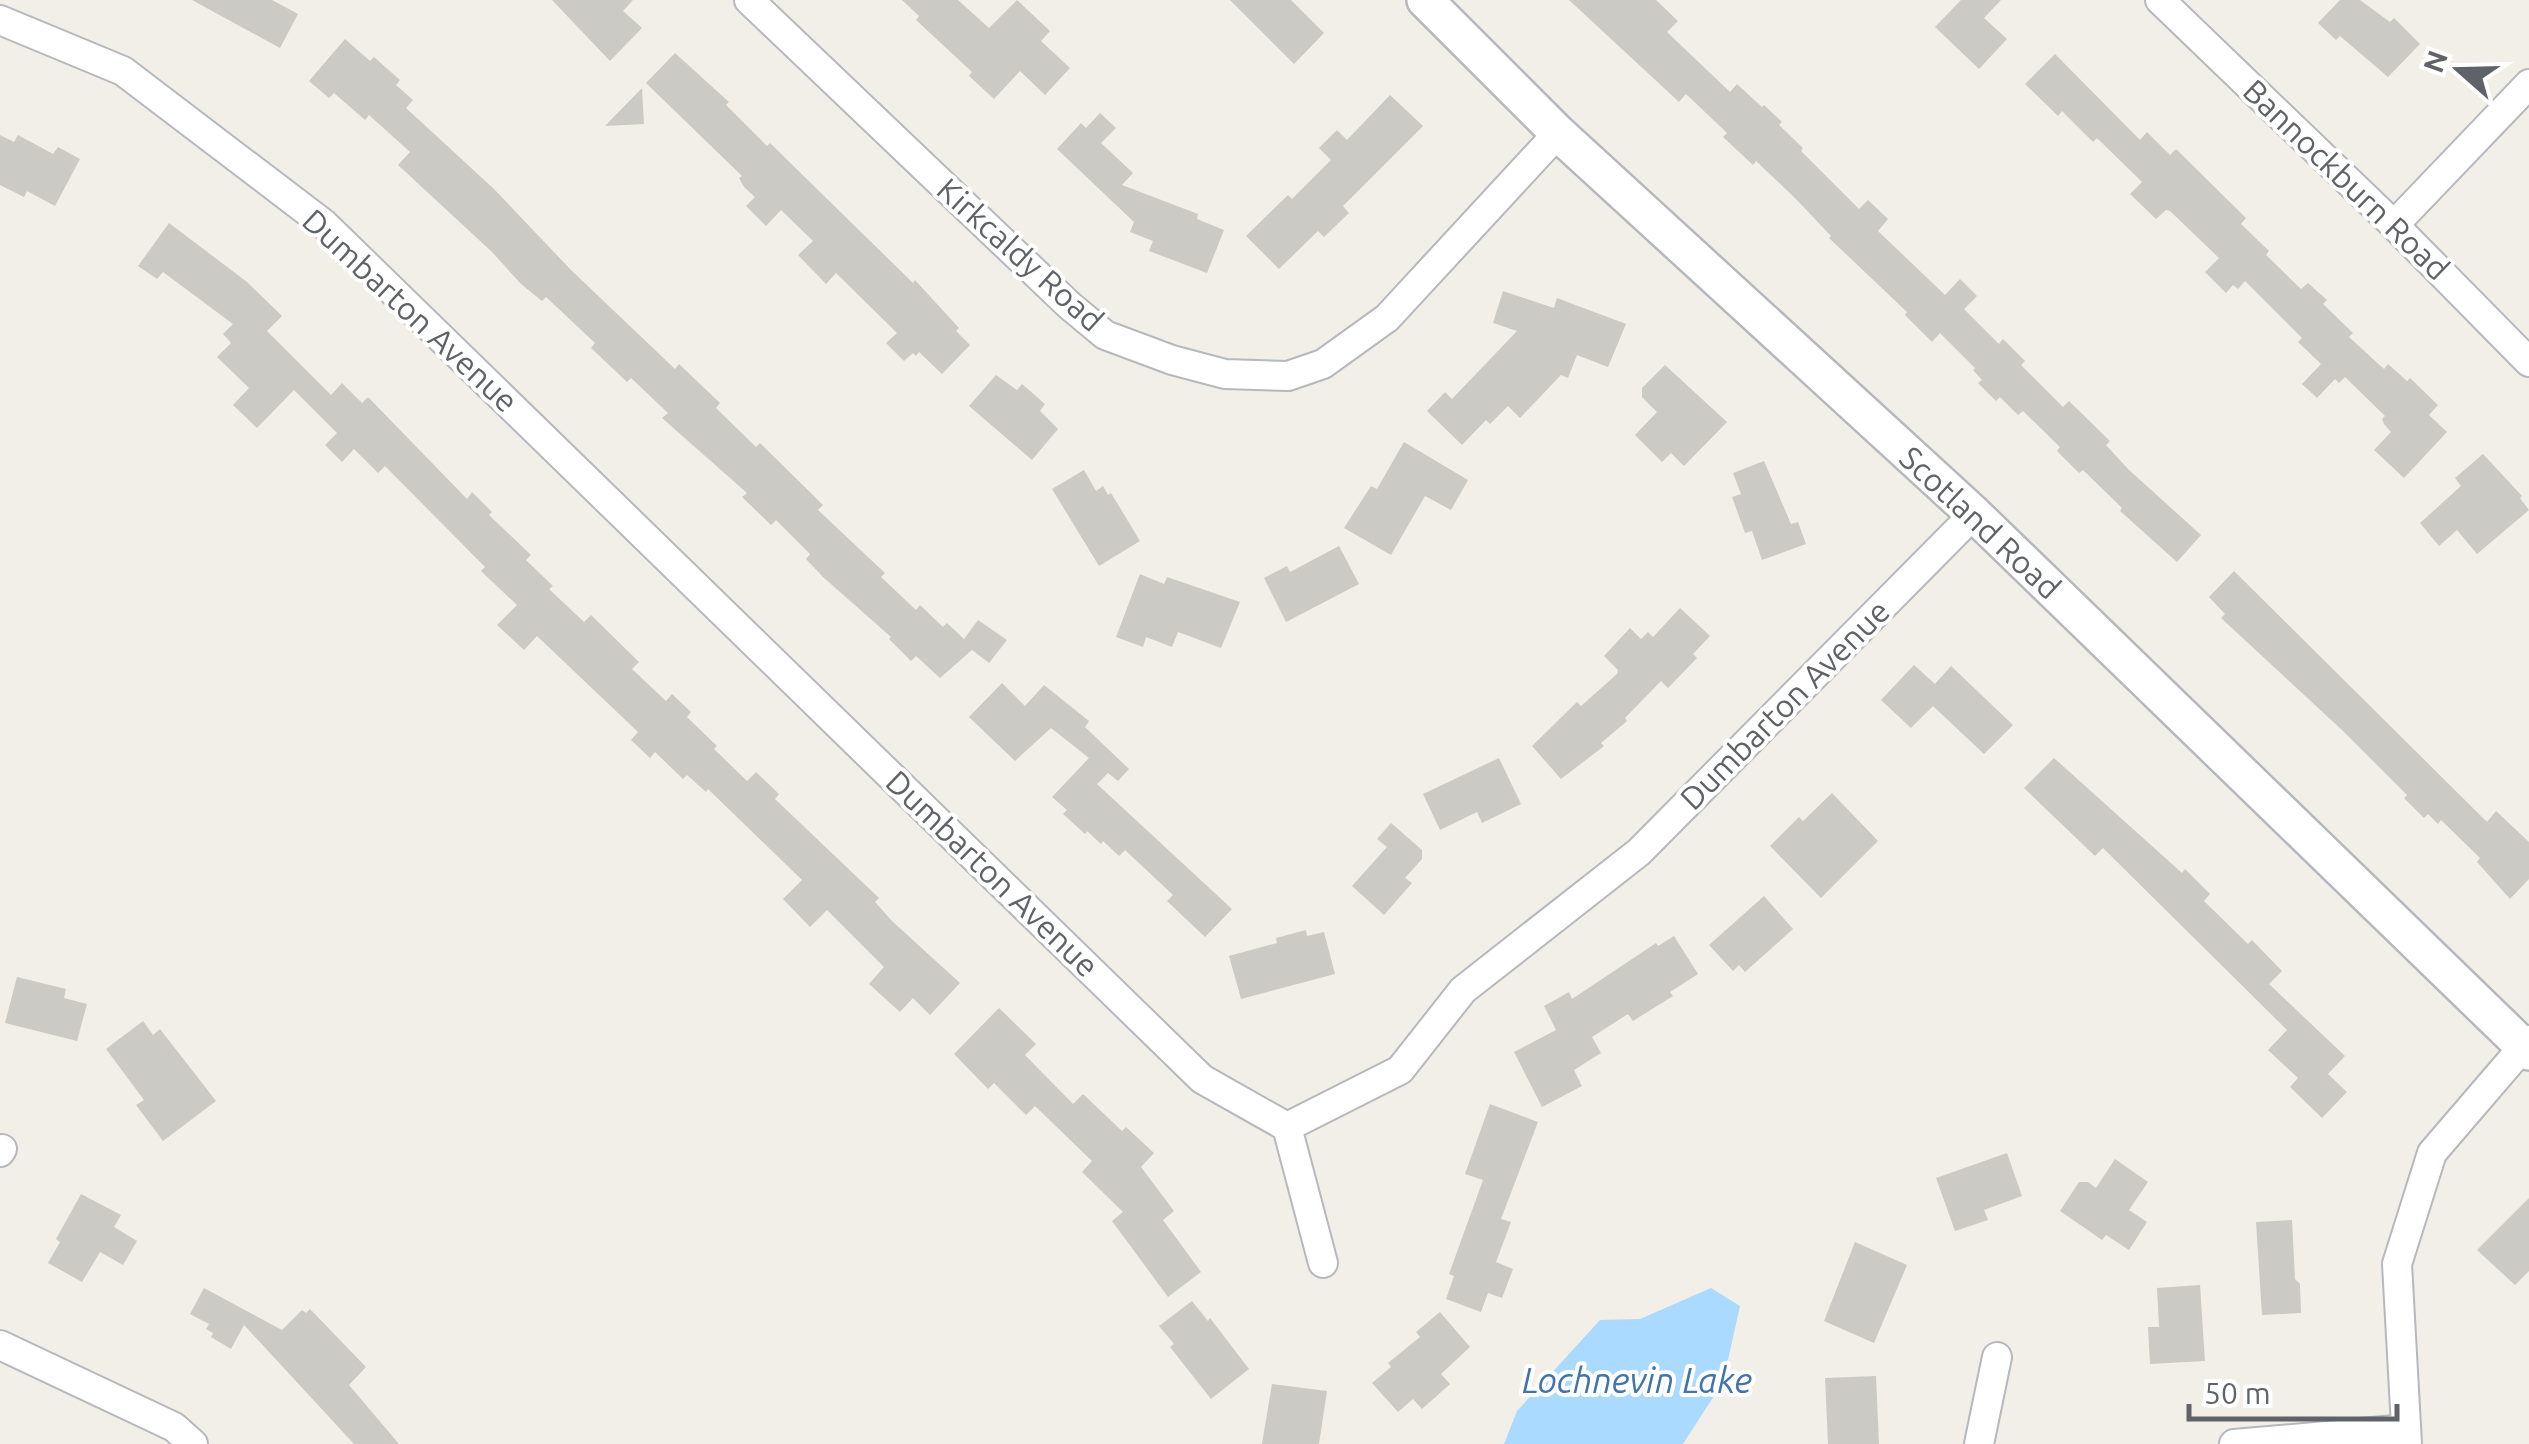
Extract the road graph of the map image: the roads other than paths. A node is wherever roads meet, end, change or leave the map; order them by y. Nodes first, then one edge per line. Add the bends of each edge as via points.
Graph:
1 (748, 0) edge
2 (1425, 0) edge
3 (2160, 0) edge
4 (0, 20) edge
5 (2529, 84) edge
6 (1558, 133) junction
7 (2394, 225) junction
8 (2529, 362) edge
9 (1974, 514) junction
10 (2527, 1047) edge
11 (1288, 1127) junction
12 (1323, 1263) dead end
13 (0, 1345) edge
14 (1997, 1356) dead end
15 (2407, 1437) edge
16 (194, 1444) edge
17 (1979, 1444) edge
18 (2234, 1444) edge

1 - 6 street, Kirkcaldy Road via 1105,335 1225,374 1288,376 1324,364 1387,318
2 - 6 street, Scotland Road
3 - 7 street, Bannockburn Road
4 - 11 street, Dumbarton Avenue via 123,70 324,224 1202,1078
5 - 7 street
6 - 9 street, Scotland Road
7 - 8 street, Bannockburn Road
9 - 10 street, Scotland Road
9 - 11 street, Dumbarton Avenue via 1639,852 1463,990 1400,1070
10 - 15 street via 2432,1153 2396,1264
11 - 12 street
13 - 16 street via 174,1427
14 - 17 street
15 - 18 street

